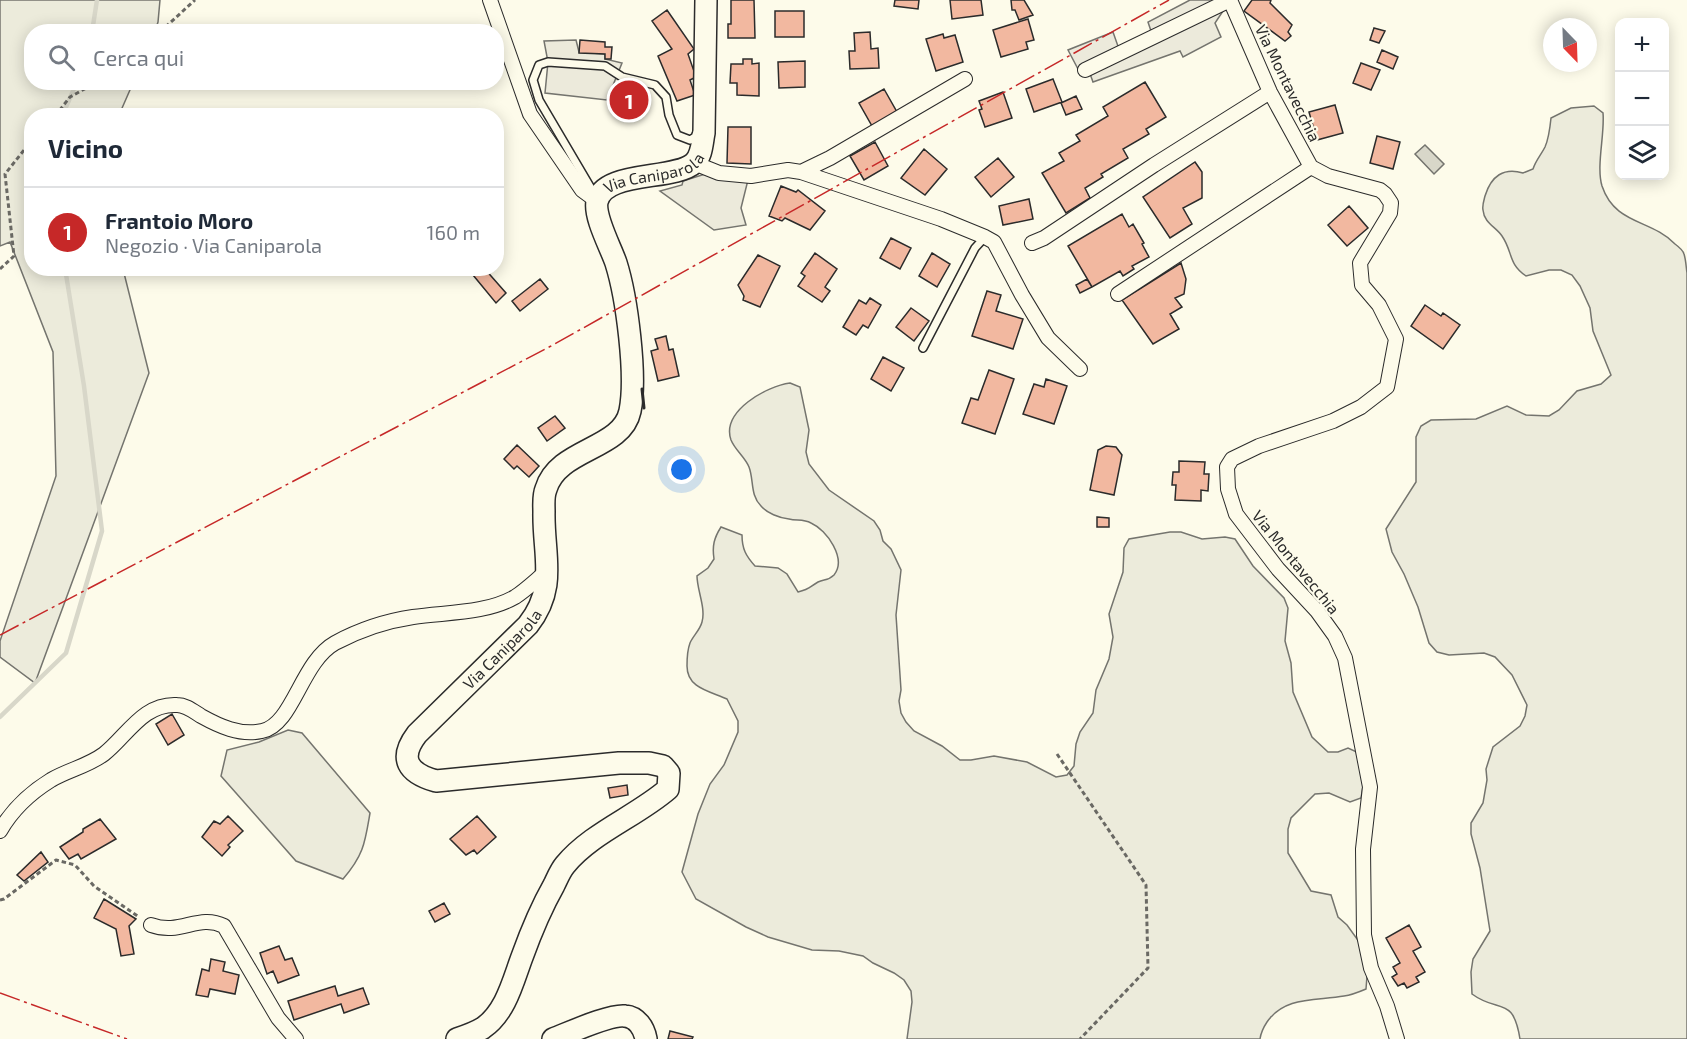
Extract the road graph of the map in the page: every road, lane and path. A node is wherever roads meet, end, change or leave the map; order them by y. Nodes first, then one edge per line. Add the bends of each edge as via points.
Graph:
1 (195, 0) edge
2 (490, 0) edge
3 (706, 0) edge
4 (1230, 0) edge
5 (169, 24) edge
6 (498, 24) edge
7 (504, 40) edge
8 (1085, 70) dead end
9 (965, 79) dead end
10 (83, 90) edge
11 (704, 92) junction
12 (1270, 92) junction
13 (61, 108) edge
14 (24, 150) edge
15 (694, 163) junction
16 (1311, 166) junction
17 (801, 172) junction
18 (599, 197) junction
19 (985, 237) junction
20 (1032, 243) dead end
21 (0, 269) edge
22 (1118, 294) dead end
23 (923, 348) dead end
24 (1080, 369) dead end
25 (546, 571) junction
26 (1057, 754) dead end
27 (0, 831) edge
28 (0, 900) edge
29 (151, 924) joint
30 (296, 1039) edge
31 (458, 1039) edge
32 (553, 1039) edge
33 (646, 1039) edge
34 (1080, 1039) edge
35 (1397, 1039) edge

1 - 5 path
2 - 6 street
3 - 11 main road, Via Caniparola
4 - 8 street
4 - 12 street, Via Montavecchia
7 - 18 street via 530,114 582,190
9 - 17 street
10 - 13 path
11 - 15 main road, Via Caniparola via 704,133
11 - 18 lane via 699,100 699,129 690,140 676,135 666,98 656,85 622,77 605,66 548,62 539,65 533,80 539,100
12 - 16 street, Via Montavecchia
12 - 20 street
14 - 21 path via 5,174 14,256
15 - 17 street via 719,172 751,176 788,170
15 - 18 main road, Via Caniparola via 608,187
16 - 22 street
16 - 35 street, Via Montavecchia via 1328,176 1380,190 1391,203 1390,213 1360,262 1362,285 1379,305 1396,339 1387,387 1333,422 1232,459 1227,467 1228,489 1236,514 1278,569 1317,611 1345,658 1370,787 1362,849 1364,935 1371,969
17 - 19 street
18 - 25 main road, Via Caniparola via 600,220 624,294 631,405 626,422 616,433 569,460 545,489
19 - 23 lane via 975,248
19 - 24 street via 998,248 1048,338
25 - 27 street via 515,597 501,602 384,622 333,644 310,667 284,716 263,731 232,730 178,705 154,709 103,755 51,780 27,797
25 - 31 main road, Via Caniparola via 546,591 536,614 417,734 408,745 408,764 421,777 436,781 649,763 663,766 670,782 654,801 583,848 564,866 531,932 500,1011 483,1028
26 - 34 path via 1146,885 1148,968
28 - 29 path via 56,860 75,865 94,886
29 - 30 street via 178,929 205,921 224,926 278,1018
32 - 33 main road via 624,1016 642,1027

